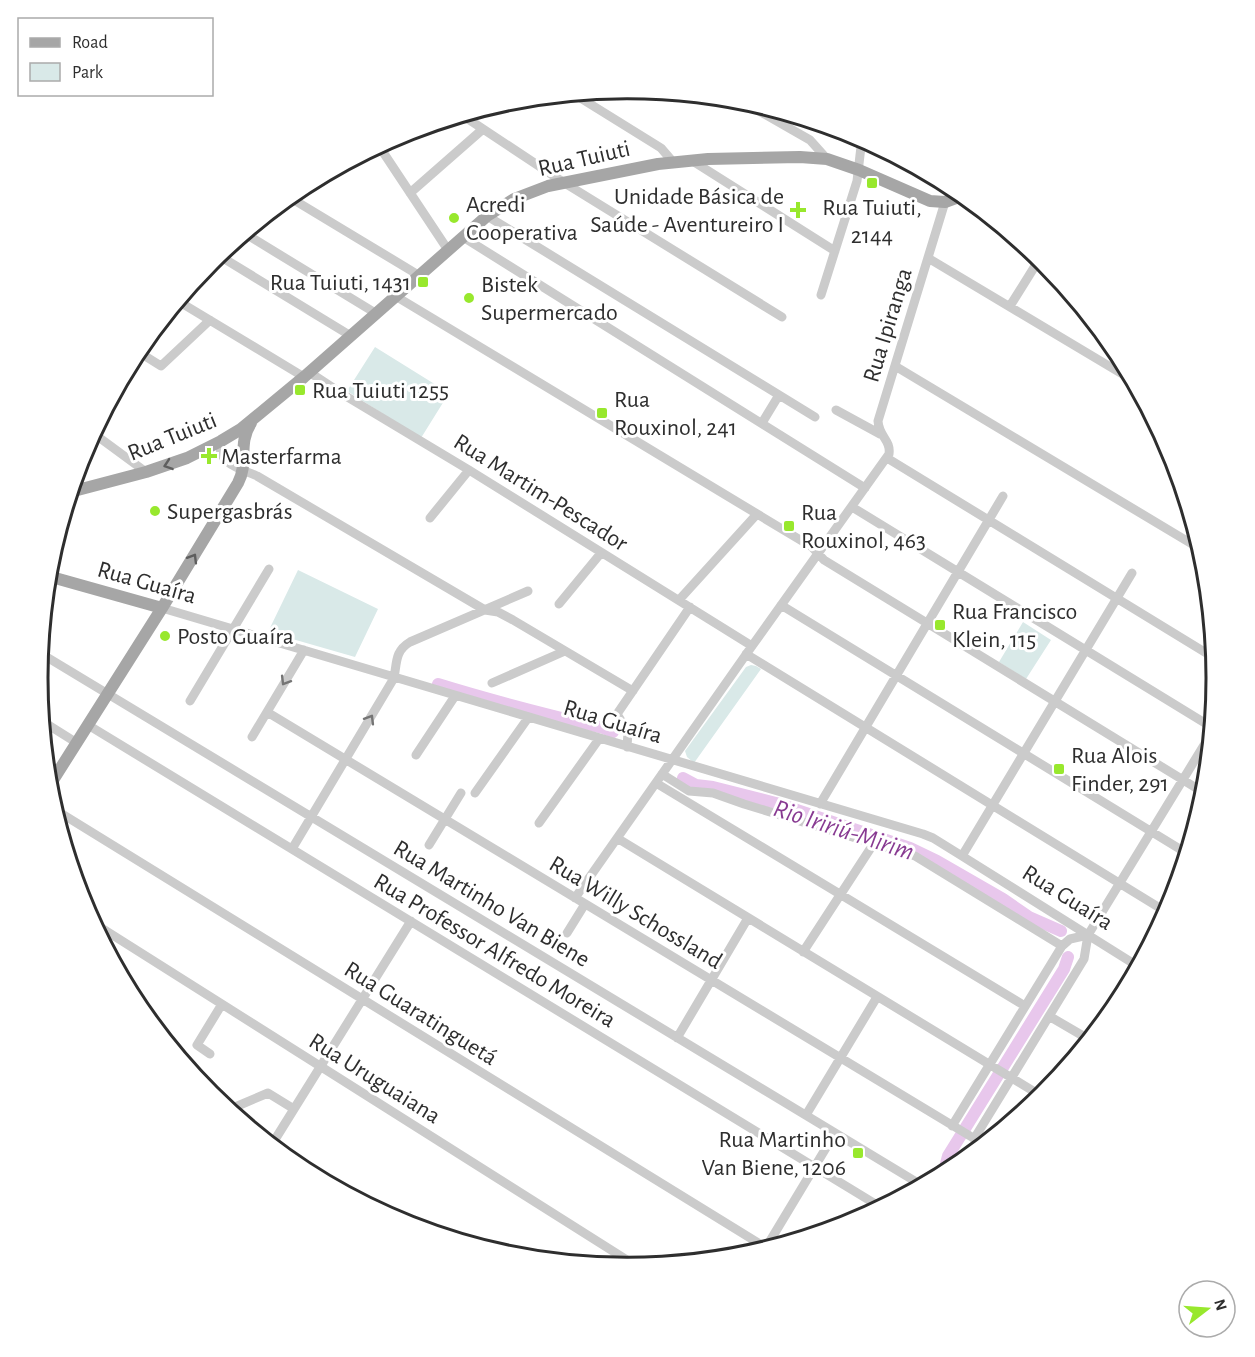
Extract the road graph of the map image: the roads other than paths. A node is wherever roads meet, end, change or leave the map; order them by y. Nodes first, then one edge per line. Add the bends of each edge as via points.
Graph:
1 (585, 101) edge
2 (777, 119) edge
3 (471, 121) edge
4 (483, 129) junction
5 (861, 149) edge
6 (384, 153) edge
7 (827, 159) junction
8 (691, 160) junction
9 (673, 162) junction
10 (860, 170) junction
11 (563, 182) junction
12 (410, 193) junction
13 (953, 200) edge
14 (945, 202) junction
15 (298, 203) edge
16 (487, 216) junction
17 (463, 237) junction
18 (252, 238) edge
19 (448, 250) junction
20 (835, 251) junction
21 (928, 258) junction
22 (227, 260) edge
23 (1035, 267) edge
24 (420, 276) junction
25 (821, 295) dead end
26 (397, 297) junction
27 (185, 305) edge
28 (1010, 306) junction
29 (377, 314) junction
30 (782, 317) dead end
31 (210, 320) junction
32 (351, 336) junction
33 (146, 357) edge
34 (895, 366) junction
35 (1118, 371) edge
36 (307, 375) junction
37 (779, 395) junction
38 (836, 410) dead end
39 (815, 417) dead end
40 (251, 422) junction
41 (762, 423) junction
42 (880, 434) junction
43 (100, 438) edge
44 (221, 441) junction
45 (243, 454) junction
46 (887, 458) junction
47 (469, 470) junction
48 (243, 471) junction
49 (146, 472) junction
50 (865, 488) junction
51 (80, 489) edge
52 (1003, 496) dead end
53 (852, 507) junction
54 (757, 514) junction
55 (429, 518) dead end
56 (989, 520) junction
57 (1191, 543) edge
58 (602, 553) junction
59 (818, 554) junction
60 (269, 569) dead end
61 (958, 572) junction
62 (1132, 573) dead end
63 (57, 578) edge
64 (528, 591) dead end
65 (1117, 599) junction
66 (679, 600) junction
67 (560, 604) dead end
68 (781, 605) junction
69 (690, 607) junction
70 (162, 608) junction
71 (485, 610) junction
72 (927, 623) junction
73 (233, 629) junction
74 (749, 650) junction
75 (1086, 650) junction
76 (304, 651) junction
77 (565, 651) junction
78 (1206, 653) edge
79 (49, 658) edge
80 (896, 675) junction
81 (394, 678) junction
82 (492, 683) dead end
83 (633, 691) junction
84 (108, 694) junction
85 (455, 696) junction
86 (190, 701) dead end
87 (1055, 702) junction
88 (267, 712) junction
89 (528, 718) junction
90 (1205, 723) edge
91 (88, 725) junction
92 (50, 726) edge
93 (865, 727) junction
94 (252, 737) dead end
95 (599, 739) junction
96 (77, 743) junction
97 (627, 747) junction
98 (1203, 747) edge
99 (1024, 754) junction
100 (416, 755) dead end
101 (345, 760) junction
102 (672, 761) junction
103 (662, 774) junction
104 (56, 775) edge
105 (1183, 780) junction
106 (656, 783) junction
107 (1197, 788) edge
108 (461, 793) dead end
109 (475, 793) dead end
110 (820, 804) junction
111 (993, 805) junction
112 (65, 816) edge
113 (311, 817) junction
114 (445, 819) junction
115 (539, 823) dead end
116 (1151, 832) junction
117 (617, 838) junction
118 (874, 843) junction
119 (429, 844) dead end
120 (291, 849) junction
121 (1180, 850) edge
122 (962, 856) junction
123 (1120, 884) junction
124 (840, 894) junction
125 (576, 898) junction
126 (585, 904) junction
127 (1159, 908) edge
128 (748, 918) junction
129 (411, 921) junction
130 (106, 931) edge
131 (567, 933) dead end
132 (1088, 935) junction
133 (1062, 946) junction
134 (803, 952) junction
135 (1132, 963) edge
136 (711, 980) junction
137 (877, 997) junction
138 (362, 999) junction
139 (222, 1004) junction
140 (1025, 1006) junction
141 (1050, 1016) junction
142 (1083, 1036) edge
143 (677, 1038) junction
144 (210, 1053) dead end
145 (840, 1058) junction
146 (320, 1066) junction
147 (993, 1067) junction
148 (1009, 1077) junction
149 (1033, 1091) edge
150 (237, 1106) edge
151 (294, 1109) junction
152 (806, 1115) junction
153 (956, 1128) junction
154 (835, 1133) junction
155 (971, 1137) junction
156 (276, 1138) edge
157 (977, 1140) edge
158 (814, 1167) junction
159 (915, 1181) edge
160 (873, 1203) edge
161 (772, 1239) edge
162 (757, 1243) edge
163 (622, 1258) edge

1 - 9 street via 662,148
2 - 7 street via 810,140
3 - 4 street
4 - 11 street
4 - 12 street
5 - 10 street
6 - 12 street
7 - 8 main road, Rua Tuiuti
7 - 10 main road, Rua Tuiuti
8 - 9 main road, Rua Tuiuti
8 - 20 street
9 - 11 main road, Rua Tuiuti
10 - 14 main road, Rua Tuiuti via 922,198
10 - 20 street
11 - 16 main road, Rua Tuiuti via 524,195
11 - 30 street
12 - 19 street
13 - 14 main road
14 - 21 street, Rua Ipiranga
15 - 24 street
16 - 17 main road, Rua Tuiuti
16 - 37 street
17 - 19 main road, Rua Tuiuti
17 - 41 street
18 - 29 street
19 - 24 main road, Rua Tuiuti
20 - 25 street
21 - 28 street
21 - 34 street, Rua Ipiranga
22 - 32 street
23 - 28 street
24 - 26 main road, Rua Tuiuti
26 - 29 main road, Rua Tuiuti
26 - 54 street
27 - 31 street, Rua Martim-Pescador
28 - 35 street
29 - 32 main road, Rua Tuiuti
31 - 33 street via 161,366
31 - 36 street, Rua Martim-Pescador
32 - 36 main road, Rua Tuiuti
34 - 42 street, Rua Ipiranga via 878,421
34 - 57 street
36 - 40 main road, Rua Tuiuti
36 - 47 street, Rua Martim-Pescador
37 - 39 street
37 - 41 street
38 - 42 street
40 - 44 main road, Rua Tuiuti
40 - 45 main road, Rua Tuiuti
41 - 50 street
42 - 46 street, Rua Ipiranga via 889,445
43 - 49 street
44 - 45 main road via 234,443
44 - 48 street via 223,458
44 -> 49 main road, Rua Tuiuti
45 - 48 main road, Rua Tuiuti
46 - 50 street
46 - 56 street
47 - 55 street
47 - 58 street, Rua Martim-Pescador
70 -> 48 main road
48 - 71 street
49 - 51 main road, Rua Tuiuti
50 - 53 street
52 - 56 street
53 - 59 street
53 - 61 street
54 - 59 street
54 - 66 street
56 - 61 street
56 - 65 street
58 - 66 street, Rua Martim-Pescador
58 - 67 street
59 - 68 street
59 - 72 street
60 - 73 street
61 - 72 street
61 - 75 street
62 - 65 street
63 - 70 main road, Rua Guaíra
64 - 71 street
65 - 75 street
65 - 78 street
66 - 69 street, Rua Martim-Pescador
68 - 74 street
68 - 80 street
69 - 74 street, Rua Martim-Pescador
69 - 83 street
70 - 73 street, Rua Guaíra
70 - 84 main road
71 - 77 street via 505,616
71 - 81 street via 405,645 398,653
72 - 80 street
72 - 87 street
73 - 76 street, Rua Guaíra
73 - 86 street
74 - 93 street, Rua Martim-Pescador
74 - 102 street
75 - 87 street
75 - 90 street
76 - 81 street, Rua Guaíra
76 -> 88 street
77 - 82 street
77 - 83 street
79 - 84 street, Rua Martinho Van Biene
80 - 93 street
80 - 99 street
81 - 85 street, Rua Guaíra
101 -> 81 street
83 - 97 street via 617,714 628,732
84 - 91 main road
84 - 113 street, Rua Martinho Van Biene
85 - 89 street, Rua Guaíra
85 - 100 street
87 - 99 street
87 - 105 street
88 - 94 street
88 - 101 street, Rua Willy Schossland
89 - 95 street, Rua Guaíra
89 - 109 street
91 - 96 main road
91 - 120 street, Rua Professor Alfredo Moreira
92 - 96 street
93 - 110 street
93 - 111 street, Rua Martim-Pescador
95 - 97 street, Rua Guaíra
95 - 115 street
96 - 104 main road
97 - 102 street, Rua Guaíra
98 - 105 street
99 - 111 street
99 - 116 street
101 - 113 street
101 - 114 street, Rua Willy Schossland
102 - 103 street
102 - 110 street, Rua Guaíra
103 - 106 street
103 - 118 street via 689,791 713,793
105 - 107 street
105 - 116 street
106 - 117 street
106 - 124 street
108 - 114 street
110 - 122 street, Rua Guaíra via 923,834
111 - 122 street
111 - 123 street, Rua Martim-Pescador
112 - 138 street, Rua Guaratinguetá
113 - 120 street
113 - 143 street, Rua Martinho Van Biene
114 - 119 street
114 - 125 street, Rua Willy Schossland
116 - 121 street
116 - 123 street
117 - 125 street
117 - 128 street
118 - 124 street
118 - 133 street via 915,856
120 - 129 street, Rua Professor Alfredo Moreira
122 - 132 street, Rua Guaíra
123 - 127 street, Rua Martim-Pescador
123 - 132 street
124 - 134 street
124 - 140 street
125 - 126 street, Rua Willy Schossland
126 - 131 street
126 - 136 street, Rua Willy Schossland
128 - 134 street
128 - 136 street
129 - 138 street
129 - 158 street, Rua Professor Alfredo Moreira
130 - 139 street, Rua Uruguaiana
132 - 133 street via 1070,939
132 - 135 street, Rua Guaíra
132 - 141 street via 1084,959
133 - 140 street
134 - 137 street
136 - 143 street
136 - 145 street, Rua Willy Schossland
137 - 145 street
137 - 147 street
138 - 146 street
138 - 162 street, Rua Guaratinguetá
139 - 144 street via 197,1045
139 - 146 street, Rua Uruguaiana
140 - 147 street
141 - 142 street
141 - 148 street
143 - 152 street, Rua Martinho Van Biene
145 - 152 street
145 - 153 street, Rua Willy Schossland
146 - 151 street
146 - 163 street, Rua Uruguaiana
147 - 148 street
147 - 153 street
148 - 149 street
148 - 155 street
150 - 151 street via 268,1093
151 - 156 street
152 - 154 street, Rua Martinho Van Biene
153 - 155 street, Rua Willy Schossland
154 - 158 street
154 - 159 street, Rua Martinho Van Biene
155 - 157 street, Rua Willy Schossland
158 - 160 street, Rua Professor Alfredo Moreira
158 - 161 street

